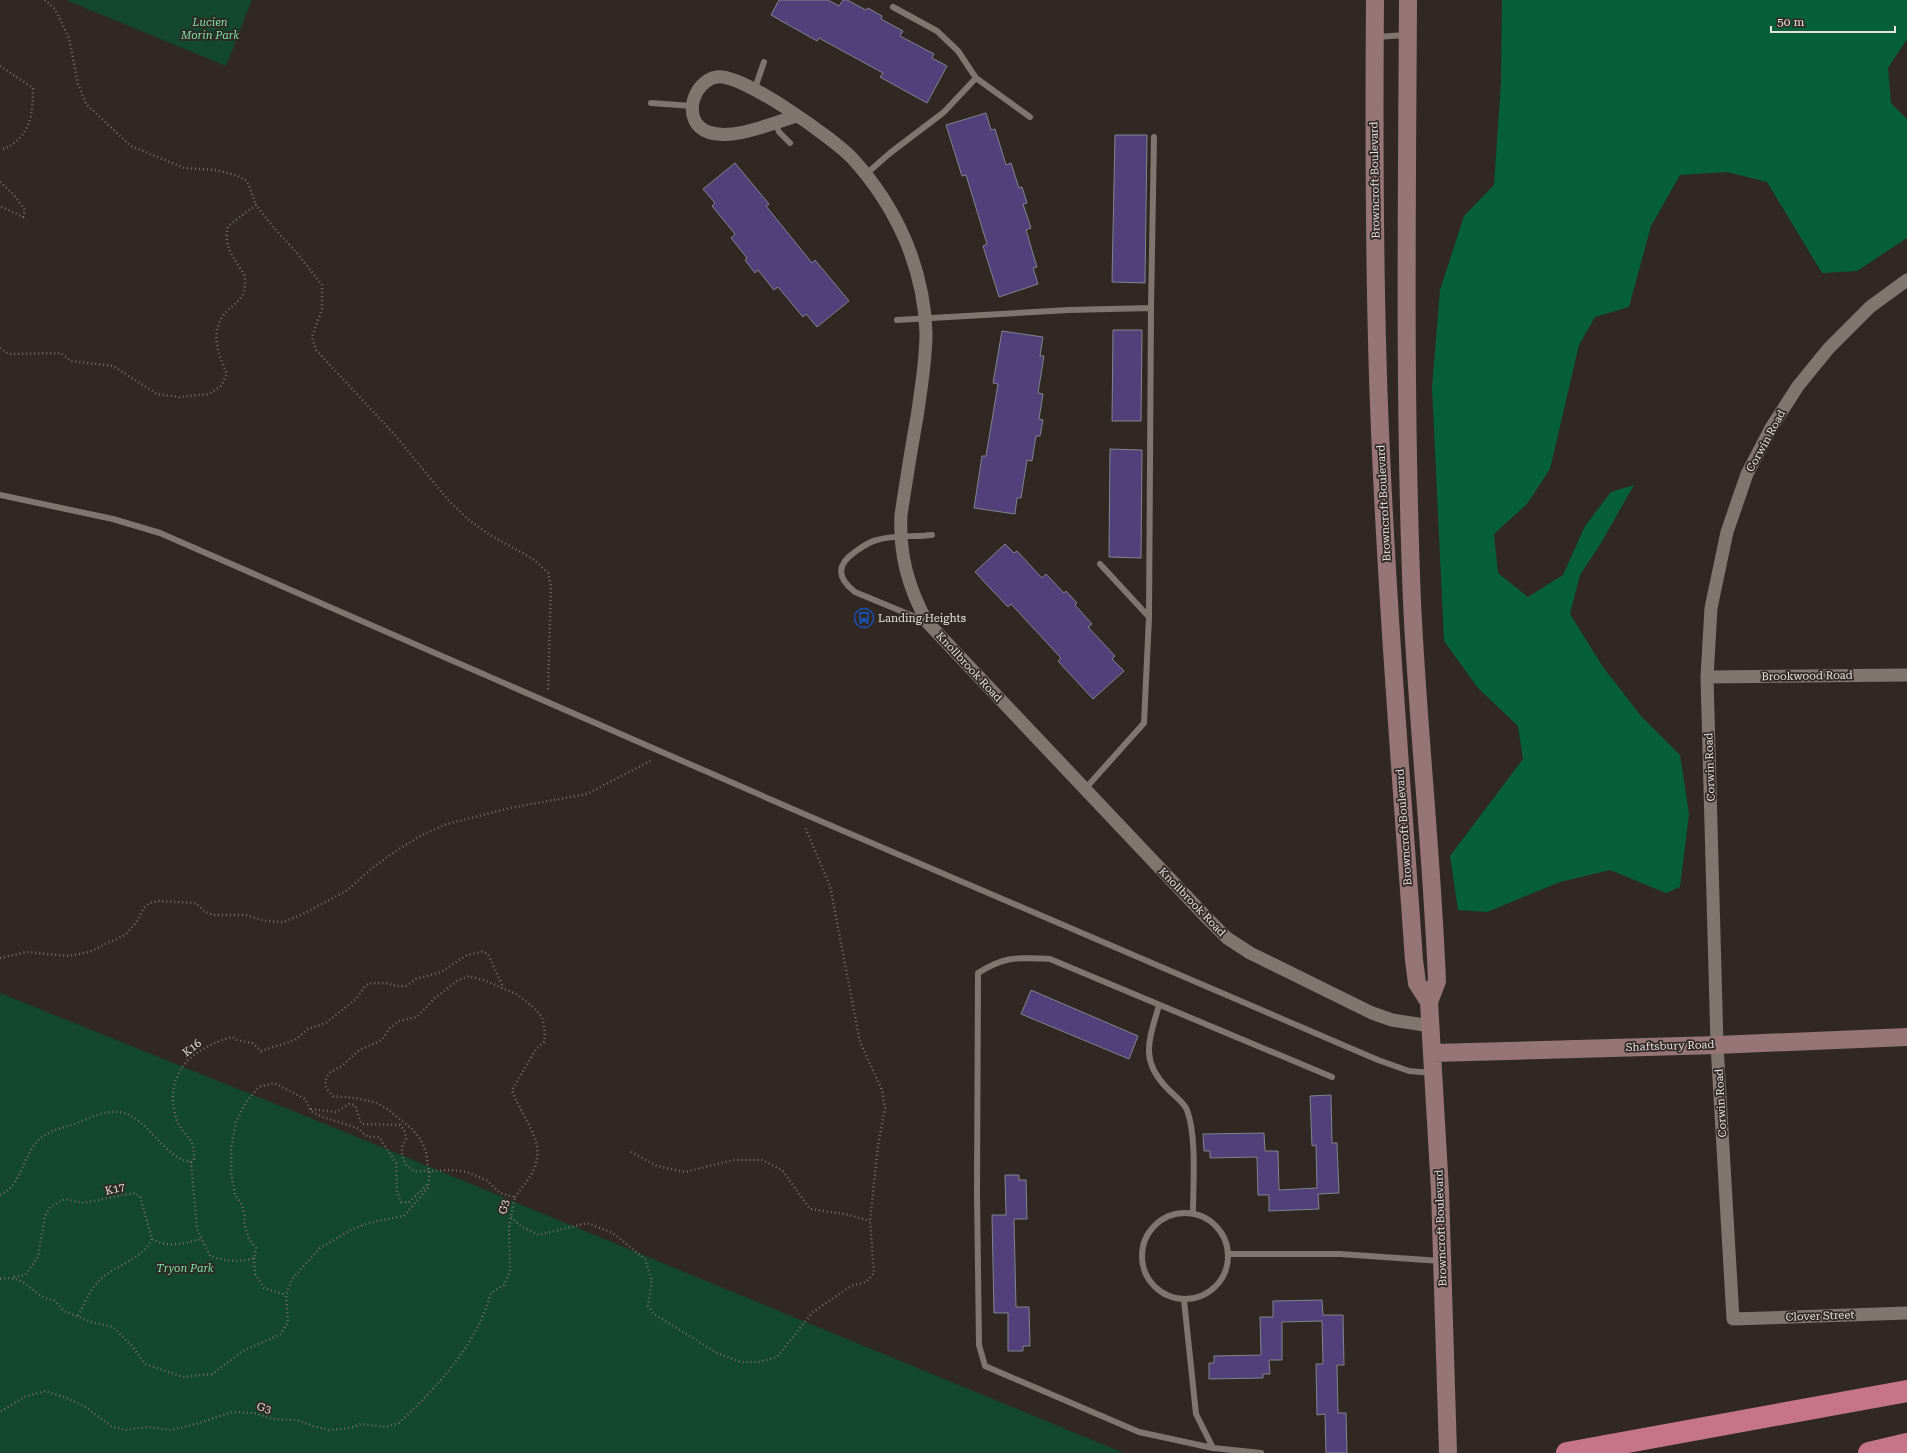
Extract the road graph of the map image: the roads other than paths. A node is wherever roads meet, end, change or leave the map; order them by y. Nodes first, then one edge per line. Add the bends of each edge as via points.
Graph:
1 (1375, 0) edge
2 (1408, 0) edge
3 (893, 6) dead end
4 (1408, 35) junction
5 (1375, 37) junction
6 (764, 62) dead end
7 (976, 78) junction
8 (754, 90) junction
9 (651, 103) dead end
10 (692, 106) junction
11 (797, 116) junction
12 (1030, 117) dead end
13 (775, 122) junction
14 (1154, 138) dead end
15 (790, 143) dead end
16 (865, 175) junction
17 (1907, 280) edge
18 (1151, 308) junction
19 (925, 319) junction
20 (897, 320) dead end
21 (0, 496) edge
22 (932, 535) dead end
23 (900, 538) junction
24 (1100, 564) dead end
25 (1149, 617) junction
26 (927, 622) junction
27 (1907, 675) edge
28 (1707, 677) junction
29 (1085, 789) junction
30 (1417, 847) junction
31 (1159, 1005) junction
32 (1431, 1026) junction
33 (1907, 1037) edge
34 (1717, 1045) junction
35 (1433, 1053) junction
36 (1434, 1073) junction
37 (1332, 1077) dead end
38 (1193, 1214) junction
39 (1228, 1254) junction
40 (1442, 1260) junction
41 (1184, 1300) junction
42 (1907, 1313) edge
43 (1733, 1319) joint
44 (1907, 1391) edge
45 (1907, 1444) edge
46 (1213, 1448) junction
47 (1261, 1453) edge
48 (1448, 1453) edge
49 (1567, 1453) edge
50 (1869, 1453) edge

1 - 5 main road, Browncroft Boulevard
2 - 4 main road, Browncroft Boulevard
3 - 7 lane via 937,31 958,51
4 - 5 lane
4 - 30 main road, Browncroft Boulevard via 1406,365 1415,652
5 - 30 main road, Browncroft Boulevard via 1379,403 1395,694
6 - 8 lane
7 - 12 lane
7 - 16 lane via 944,112
8 - 10 street, Knollbrook Road via 730,79 718,77 700,86
8 - 11 street, Knollbrook Road
9 - 10 lane
10 - 13 street via 696,121 703,130 713,134 738,134
11 - 13 street
11 - 16 street, Knollbrook Road via 843,149
13 - 15 lane via 778,132
14 - 18 lane
16 - 19 street, Knollbrook Road via 886,204 904,236 915,263
17 - 28 street, Corwin Road via 1870,307 1829,348 1796,389 1771,428 1747,474 1727,532 1711,608
18 - 19 lane
18 - 25 lane
19 - 20 lane
19 - 23 street, Knollbrook Road via 923,377 901,515
21 - 36 lane via 113,519 160,533 552,705 1378,1060 1409,1071
22 - 23 lane
23 - 26 street, Knollbrook Road via 909,586
23 - 26 lane via 878,539 867,543 845,559 841,568 842,577 845,584 855,592
24 - 25 lane
25 - 29 lane via 1144,723
26 - 29 street, Knollbrook Road
27 - 28 street, Brookwood Road
28 - 34 street, Corwin Road
29 - 32 street, Knollbrook Road via 1219,930 1238,945 1261,959 1372,1013 1402,1022
30 - 32 main road, Browncroft Boulevard via 1437,981 1429,1002
31 - 37 lane
31 - 38 lane via 1150,1038 1149,1061 1162,1083 1186,1109 1192,1136
31 - 46 lane via 1050,959 1012,958 978,973 979,1345 985,1366 1139,1432
32 - 35 main road, Browncroft Boulevard
33 - 34 main road, Shaftsbury Road
34 - 35 main road, Shaftsbury Road
34 - 43 street, Corwin Road
35 - 36 main road, Browncroft Boulevard
36 - 40 main road, Browncroft Boulevard
38 - 39 lane via 1206,1219 1217,1228 1225,1240
38 - 41 lane via 1179,1214 1166,1218 1154,1226 1146,1238 1142,1251 1143,1266 1148,1279 1157,1290 1170,1297
39 - 40 lane via 1340,1254
39 - 41 lane via 1226,1268 1220,1281 1198,1298
40 - 48 main road, Browncroft Boulevard
41 - 46 lane via 1196,1414
42 - 43 street, Clover Street
44 - 49 highway
45 - 50 highway
46 - 47 lane

